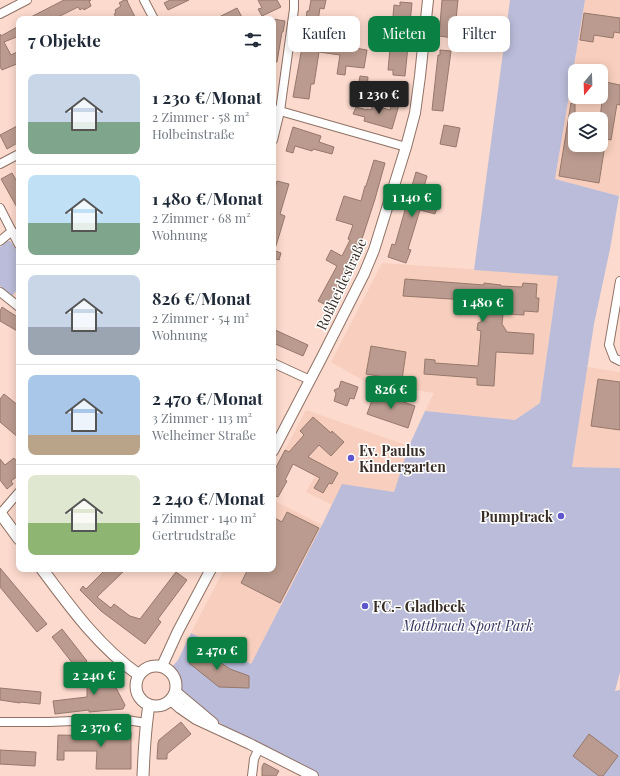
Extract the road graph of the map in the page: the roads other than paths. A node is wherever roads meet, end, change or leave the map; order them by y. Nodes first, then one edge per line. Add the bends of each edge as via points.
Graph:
1 (27, 0) edge
2 (144, 0) edge
3 (294, 0) edge
4 (428, 0) edge
5 (0, 14) edge
6 (152, 16) edge
7 (277, 110) edge
8 (406, 147) junction
9 (16, 156) edge
10 (0, 164) edge
11 (0, 208) edge
12 (12, 231) junction
13 (16, 239) edge
14 (0, 241) edge
15 (620, 281) edge
16 (0, 292) edge
17 (16, 305) edge
18 (620, 361) edge
19 (276, 364) edge
20 (310, 380) junction
21 (276, 445) edge
22 (16, 495) edge
23 (0, 514) edge
24 (16, 535) edge
25 (44, 572) edge
26 (209, 572) edge
27 (162, 666) junction
28 (139, 675) junction
29 (173, 696) junction
30 (148, 705) junction
31 (0, 722) edge
32 (146, 723) junction
33 (259, 748) junction
34 (143, 776) edge
35 (252, 776) edge
36 (313, 776) edge

1 - 5 street
2 - 6 street
3 - 7 street
4 - 8 street, Roßheidestraße via 415,113
7 - 8 street
8 - 20 street, Roßheidestraße via 374,250
9 - 10 street
11 - 12 street
12 - 13 street
12 - 14 street
15 - 18 street via 609,345 614,358
16 - 17 street
19 - 20 street
20 - 21 street, Roßheidestraße
22 - 23 street
23 - 24 main road
25 - 28 main road via 103,645
26 - 27 street
27 - 28 main road via 149,667
27 - 29 main road via 173,674 176,683
28 - 30 main road via 136,682 137,694
29 - 30 main road via 167,703 158,706
29 - 33 street via 180,708 196,719
30 - 32 main road
31 - 32 street via 120,720
32 - 34 main road
33 - 35 street via 254,759
33 - 36 street

